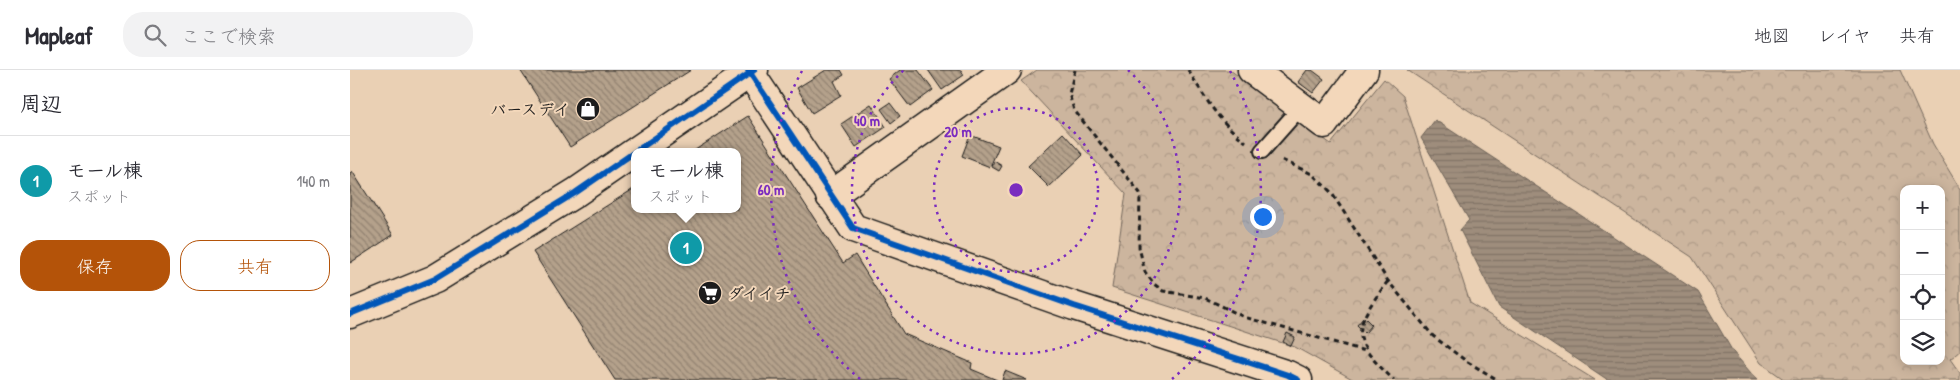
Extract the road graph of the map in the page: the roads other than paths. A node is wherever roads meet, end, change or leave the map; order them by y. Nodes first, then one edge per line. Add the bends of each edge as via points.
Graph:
1 (1007, 70) edge
2 (1252, 70) edge
3 (1364, 70) edge
4 (751, 71) edge
5 (1301, 107) junction
6 (640, 148) edge
7 (1262, 151) road end
8 (631, 154) edge
9 (830, 196) junction
10 (350, 314) edge
11 (1298, 380) edge

1 - 9 street
2 - 5 street
3 - 5 street via 1324,124
4 - 6 street
4 - 9 street
5 - 7 lane
8 - 10 street via 575,193 435,279
9 - 11 street via 853,228

